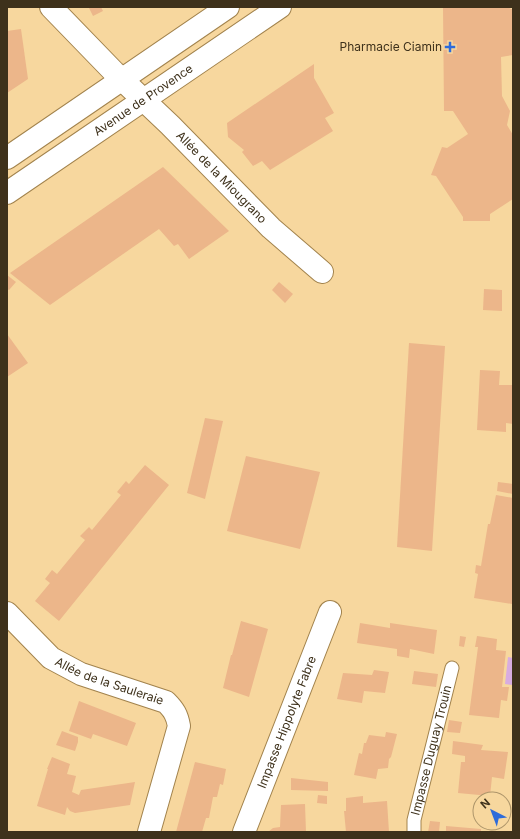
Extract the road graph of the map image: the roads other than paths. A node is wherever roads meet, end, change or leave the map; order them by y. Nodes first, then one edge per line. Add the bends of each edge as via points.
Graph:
1 (50, 7) edge
2 (228, 7) edge
3 (280, 7) edge
4 (122, 80) junction
5 (143, 99) junction
6 (7, 158) edge
7 (7, 193) edge
8 (322, 272) dead end
9 (330, 612) dead end
10 (7, 613) edge
11 (452, 668) dead end
12 (149, 832) edge
13 (244, 832) edge
14 (414, 832) edge

1 - 4 street, Allée de la Miougrano
2 - 4 street
3 - 5 street, Avenue de Provence
4 - 5 street, Allée de la Miougrano
4 - 6 street
5 - 7 street, Avenue de Provence
5 - 8 street, Allée de la Miougrano via 272,228
9 - 13 street, Impasse Hippolyte Fabre
10 - 12 street, Allée de la Sauleraie via 51,658 81,674 166,702 174,710 179,726
11 - 14 lane, Impasse Duguay Trouin via 414,820

